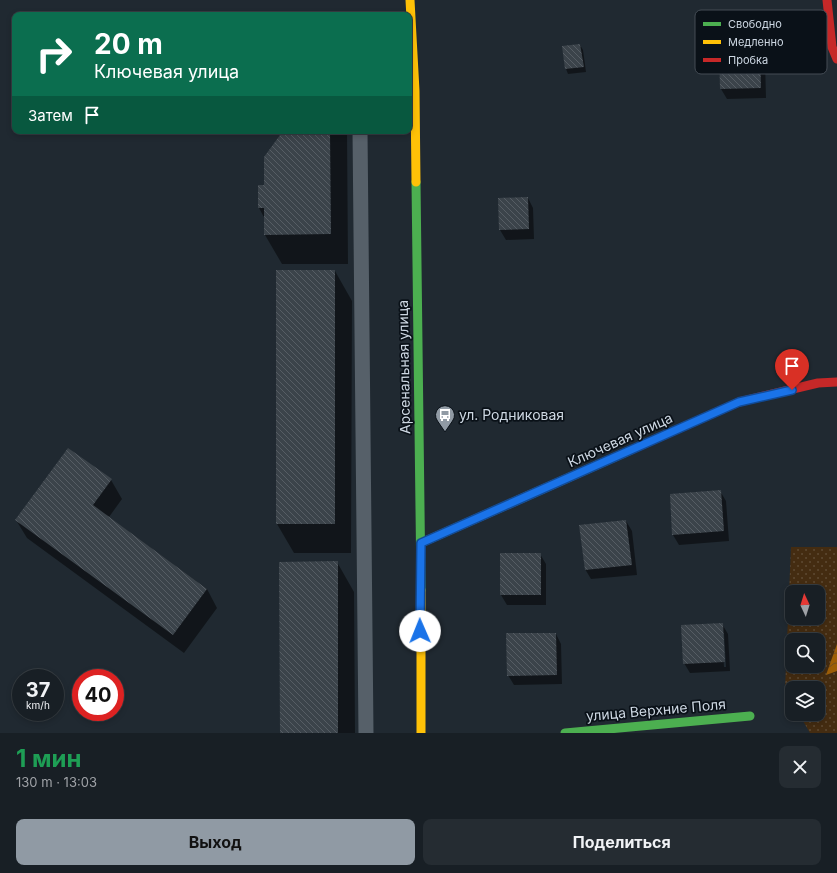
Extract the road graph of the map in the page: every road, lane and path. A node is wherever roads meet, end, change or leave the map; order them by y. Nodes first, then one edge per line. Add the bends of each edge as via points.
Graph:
1 (410, 0) edge
2 (827, 0) edge
3 (410, 12) edge
4 (837, 59) edge
5 (412, 62) edge
6 (360, 134) edge
7 (837, 382) edge
8 (421, 543) junction
9 (750, 716) dead end
10 (366, 733) edge
11 (421, 733) edge
12 (565, 733) edge

1 - 3 street, Арсенальная улица
2 - 4 street via 832,47
5 - 8 street, Арсенальная улица via 415,91
6 - 10 lane
7 - 8 street, Ключевая улица via 818,383 739,402
8 - 11 street, Арсенальная улица
9 - 12 street, улица Верхние Поля

